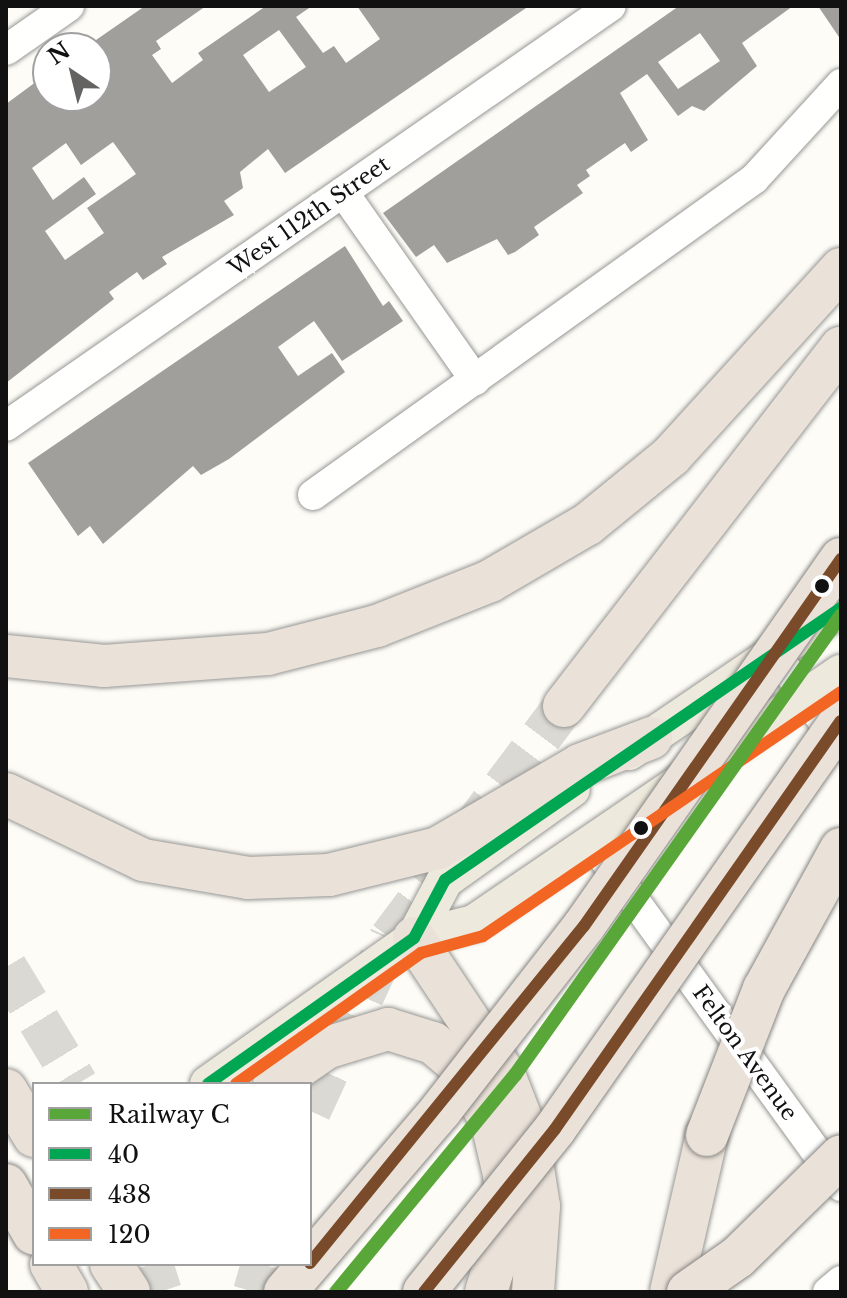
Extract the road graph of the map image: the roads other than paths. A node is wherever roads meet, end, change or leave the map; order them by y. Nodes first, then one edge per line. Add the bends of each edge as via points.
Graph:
1 (69, 6) edge
2 (611, 6) edge
3 (6, 50) edge
4 (841, 84) edge
5 (343, 192) junction
6 (841, 269) edge
7 (841, 348) edge
8 (475, 380) junction
9 (6, 426) edge
10 (313, 495) dead end
11 (841, 559) edge
12 (841, 608) edge
13 (776, 655) junction
14 (6, 656) edge
15 (841, 673) edge
16 (806, 698) junction
17 (564, 706) tunnel mouth
18 (841, 721) edge
19 (651, 738) junction
20 (841, 746) edge
21 (6, 794) edge
22 (592, 842) junction
23 (841, 849) edge
24 (414, 938) junction
25 (211, 1082) edge
26 (277, 1082) edge
27 (841, 1156) edge
28 (6, 1185) edge
29 (841, 1186) edge
30 (32, 1208) edge
31 (6, 1226) edge
32 (32, 1230) edge
33 (312, 1261) edge
34 (308, 1266) edge
35 (841, 1281) edge
36 (285, 1292) edge
37 (424, 1292) edge
38 (486, 1292) edge
39 (533, 1292) edge
40 (671, 1292) edge
41 (688, 1292) edge
42 (828, 1292) edge

1 - 3 street
2 - 5 street, West 112th Street
4 - 8 street via 754,179
5 - 8 street
5 - 9 street, West 112th Street
6 - 14 highway via 671,456 588,524 478,587 377,626 268,654 104,666
7 - 17 highway
8 - 10 street
11 - 33 highway, bridge via 584,926 401,1160
12 - 13 main road
13 - 16 street
13 - 19 main road
15 - 16 main road
16 - 20 street
16 - 22 main road
18 - 37 highway, bridge via 555,1129
19 - 21 highway via 580,765 438,848 329,875 248,878 143,860
19 - 24 main road via 445,880
22 - 24 main road via 474,923
22 - 29 street, Felton Avenue
23 - 40 highway, bridge via 737,1049 697,1171
24 - 25 main road
24 - 39 highway via 503,1072 528,1136 539,1206
26 - 38 highway via 326,1048 388,1029 433,1043 459,1065 492,1123 504,1174 508,1221
27 - 41 highway, bridge via 748,1247
28 - 32 highway, bridge
30 - 31 main road
34 - 36 highway, bridge
35 - 42 street

